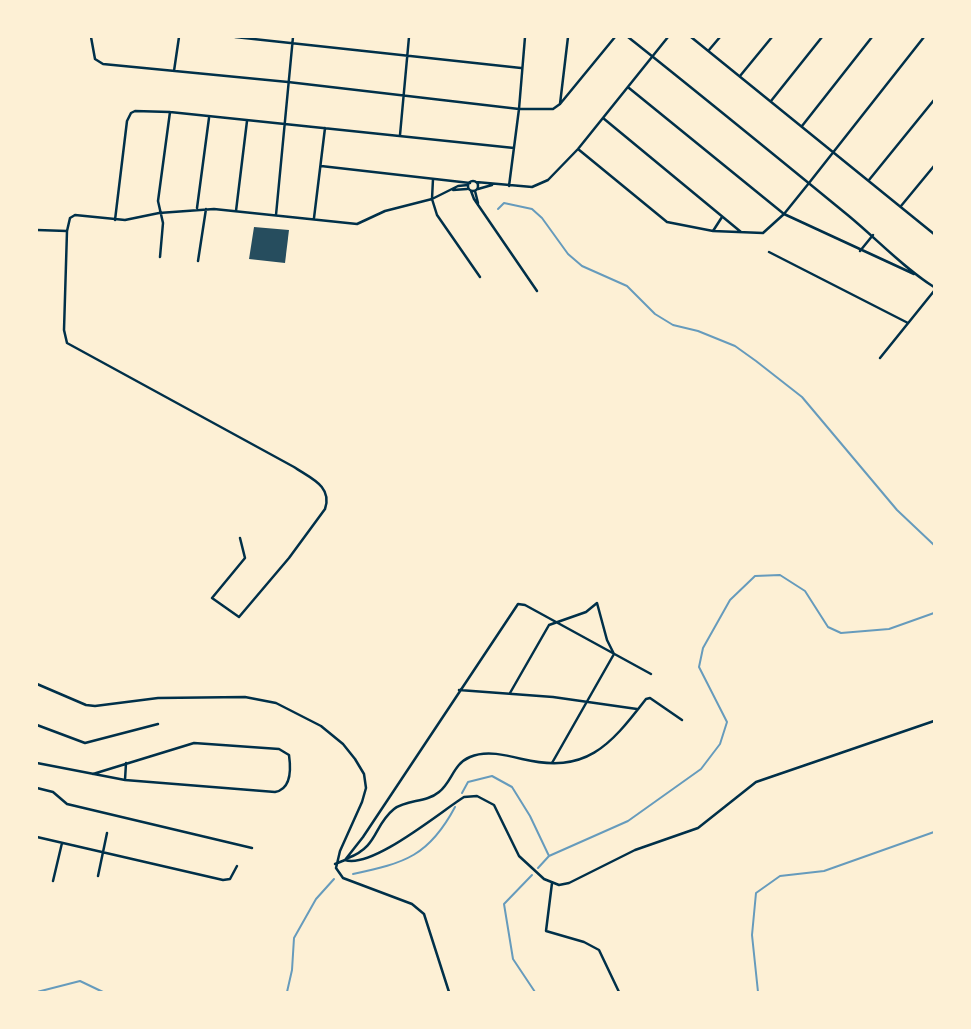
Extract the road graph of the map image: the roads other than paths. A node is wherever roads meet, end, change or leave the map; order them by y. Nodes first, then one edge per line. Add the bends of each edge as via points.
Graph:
1 (90, 37) edge
2 (179, 37) edge
3 (235, 37) edge
4 (293, 37) edge
5 (409, 37) edge
6 (525, 37) edge
7 (568, 37) edge
8 (615, 37) edge
9 (628, 37) edge
10 (668, 37) edge
11 (691, 37) edge
12 (720, 37) edge
13 (772, 37) edge
14 (822, 37) edge
15 (872, 37) edge
16 (924, 37) edge
17 (292, 44) junction
18 (708, 51) junction
19 (407, 55) junction
20 (653, 57) junction
21 (521, 68) junction
22 (174, 71) junction
23 (740, 76) junction
24 (288, 82) junction
25 (629, 88) junction
26 (402, 95) junction
27 (934, 100) edge
28 (771, 101) junction
29 (560, 104) junction
30 (519, 109) junction
31 (170, 112) junction
32 (209, 118) junction
33 (603, 118) junction
34 (247, 121) junction
35 (285, 125) junction
36 (802, 126) junction
37 (325, 128) junction
38 (400, 136) junction
39 (514, 148) junction
40 (578, 149) junction
41 (834, 153) junction
42 (321, 166) junction
43 (934, 166) edge
44 (433, 179) junction
45 (869, 180) junction
46 (476, 182) junction
47 (809, 183) junction
48 (492, 185) junction
49 (509, 186) junction
50 (472, 188) junction
51 (432, 199) junction
52 (901, 206) junction
53 (197, 209) junction
54 (206, 209) junction
55 (236, 211) junction
56 (159, 213) junction
57 (784, 214) junction
58 (276, 216) junction
59 (722, 217) junction
60 (115, 220) junction
61 (314, 220) junction
62 (934, 225) edge
63 (37, 230) edge
64 (67, 231) junction
65 (713, 231) junction
66 (930, 231) junction
67 (743, 233) junction
68 (934, 234) edge
69 (873, 235) junction
70 (860, 251) junction
71 (769, 252) dead end
72 (160, 257) dead end
73 (198, 261) dead end
74 (916, 275) junction
75 (480, 277) dead end
76 (934, 289) edge
77 (537, 291) dead end
78 (908, 323) junction
79 (880, 358) dead end
80 (240, 538) dead end
81 (556, 621) junction
82 (614, 654) junction
83 (651, 674) dead end
84 (37, 684) edge
85 (459, 690) junction
86 (510, 693) junction
87 (588, 702) junction
88 (638, 709) junction
89 (682, 720) dead end
90 (934, 721) edge
91 (158, 724) dead end
92 (37, 725) edge
93 (37, 763) edge
94 (126, 763) junction
95 (551, 765) junction
96 (93, 774) junction
97 (125, 780) junction
98 (37, 788) edge
99 (107, 833) dead end
100 (37, 836) edge
101 (62, 843) junction
102 (252, 848) dead end
103 (102, 853) junction
104 (345, 860) junction
105 (335, 864) junction
106 (237, 866) dead end
107 (98, 876) dead end
108 (53, 881) dead end
109 (552, 883) junction
110 (449, 992) edge
111 (619, 992) edge

1 - 22 street via 97,62
2 - 22 street
3 - 17 street
4 - 17 street
5 - 19 street
6 - 21 street
7 - 29 street
8 - 29 street
9 - 20 street
10 - 20 street
11 - 18 street
12 - 18 street
13 - 23 street
14 - 28 street
15 - 36 street
16 - 41 street
17 - 19 street
17 - 24 street
18 - 23 street
19 - 21 street
19 - 26 street
20 - 25 street
20 - 47 street
21 - 30 street
22 - 24 street
23 - 28 street
24 - 26 street
24 - 35 street
25 - 33 street
25 - 57 street
26 - 30 street
26 - 38 street
27 - 45 street
28 - 36 street
29 - 30 street via 553,109
30 - 39 street
31 - 32 street
31 - 56 street
31 - 60 street via 135,111 128,117
32 - 34 street
32 - 53 street
33 - 40 street
33 - 59 street
34 - 35 street
34 - 55 street
35 - 37 street
35 - 58 street
36 - 41 street
37 - 38 street
37 - 42 street
38 - 39 street
39 - 49 street
40 - 49 street via 543,183
40 - 65 street via 667,222
41 - 45 street
41 - 47 street
42 - 44 street
42 - 61 street
43 - 52 street
44 - 50 street
44 - 51 street
45 - 52 street
46 - 48 street
46 - 50 street
46 - 50 street
47 - 57 street
47 - 69 street
48 - 49 street
48 - 50 street
50 - 51 street via 458,186
50 - 77 street
51 - 61 street via 357,224
51 - 75 street via 437,215
52 - 66 street
53 - 54 street
53 - 56 street
54 - 55 street
54 - 73 street
55 - 58 street
56 - 60 street
56 - 72 street via 163,223
57 - 67 street via 763,233
57 - 70 street
58 - 61 street
59 - 65 street
59 - 67 street
60 - 64 street via 72,216
62 - 66 street
63 - 64 street
64 - 80 street via 67,343 294,467 326,492 325,509 239,617 212,598 245,558
65 - 67 street
66 - 68 street
69 - 70 street
69 - 74 street
70 - 74 street
71 - 78 street
74 - 76 street
76 - 78 street
78 - 79 street
81 - 82 street
81 - 82 street via 586,612 597,603
81 - 85 street via 518,604
81 - 86 street via 545,631
82 - 83 street
82 - 87 street
84 - 105 street via 95,706 158,698 261,699 321,726 355,759 366,788
85 - 86 street
85 - 104 street
86 - 87 street
87 - 88 street
87 - 95 street
88 - 89 street via 652,698
88 - 95 street via 598,751
90 - 109 street via 756,782 698,828 635,850 569,883
91 - 92 street via 92,743
93 - 96 street
94 - 96 street
94 - 97 street
94 - 97 street via 201,743 285,751 290,760 288,785 275,793
95 - 104 street via 494,753 471,756 458,765 440,792 394,809 370,845
96 - 97 street
98 - 102 street via 53,792 67,804
99 - 103 street
100 - 101 street
101 - 103 street
101 - 108 street
103 - 106 street via 223,880 233,876
103 - 107 street
104 - 105 street
104 - 109 street via 380,852 464,797 478,796 494,805 519,856
105 - 110 street via 343,878 412,904 424,914
109 - 111 street via 546,931 599,950

